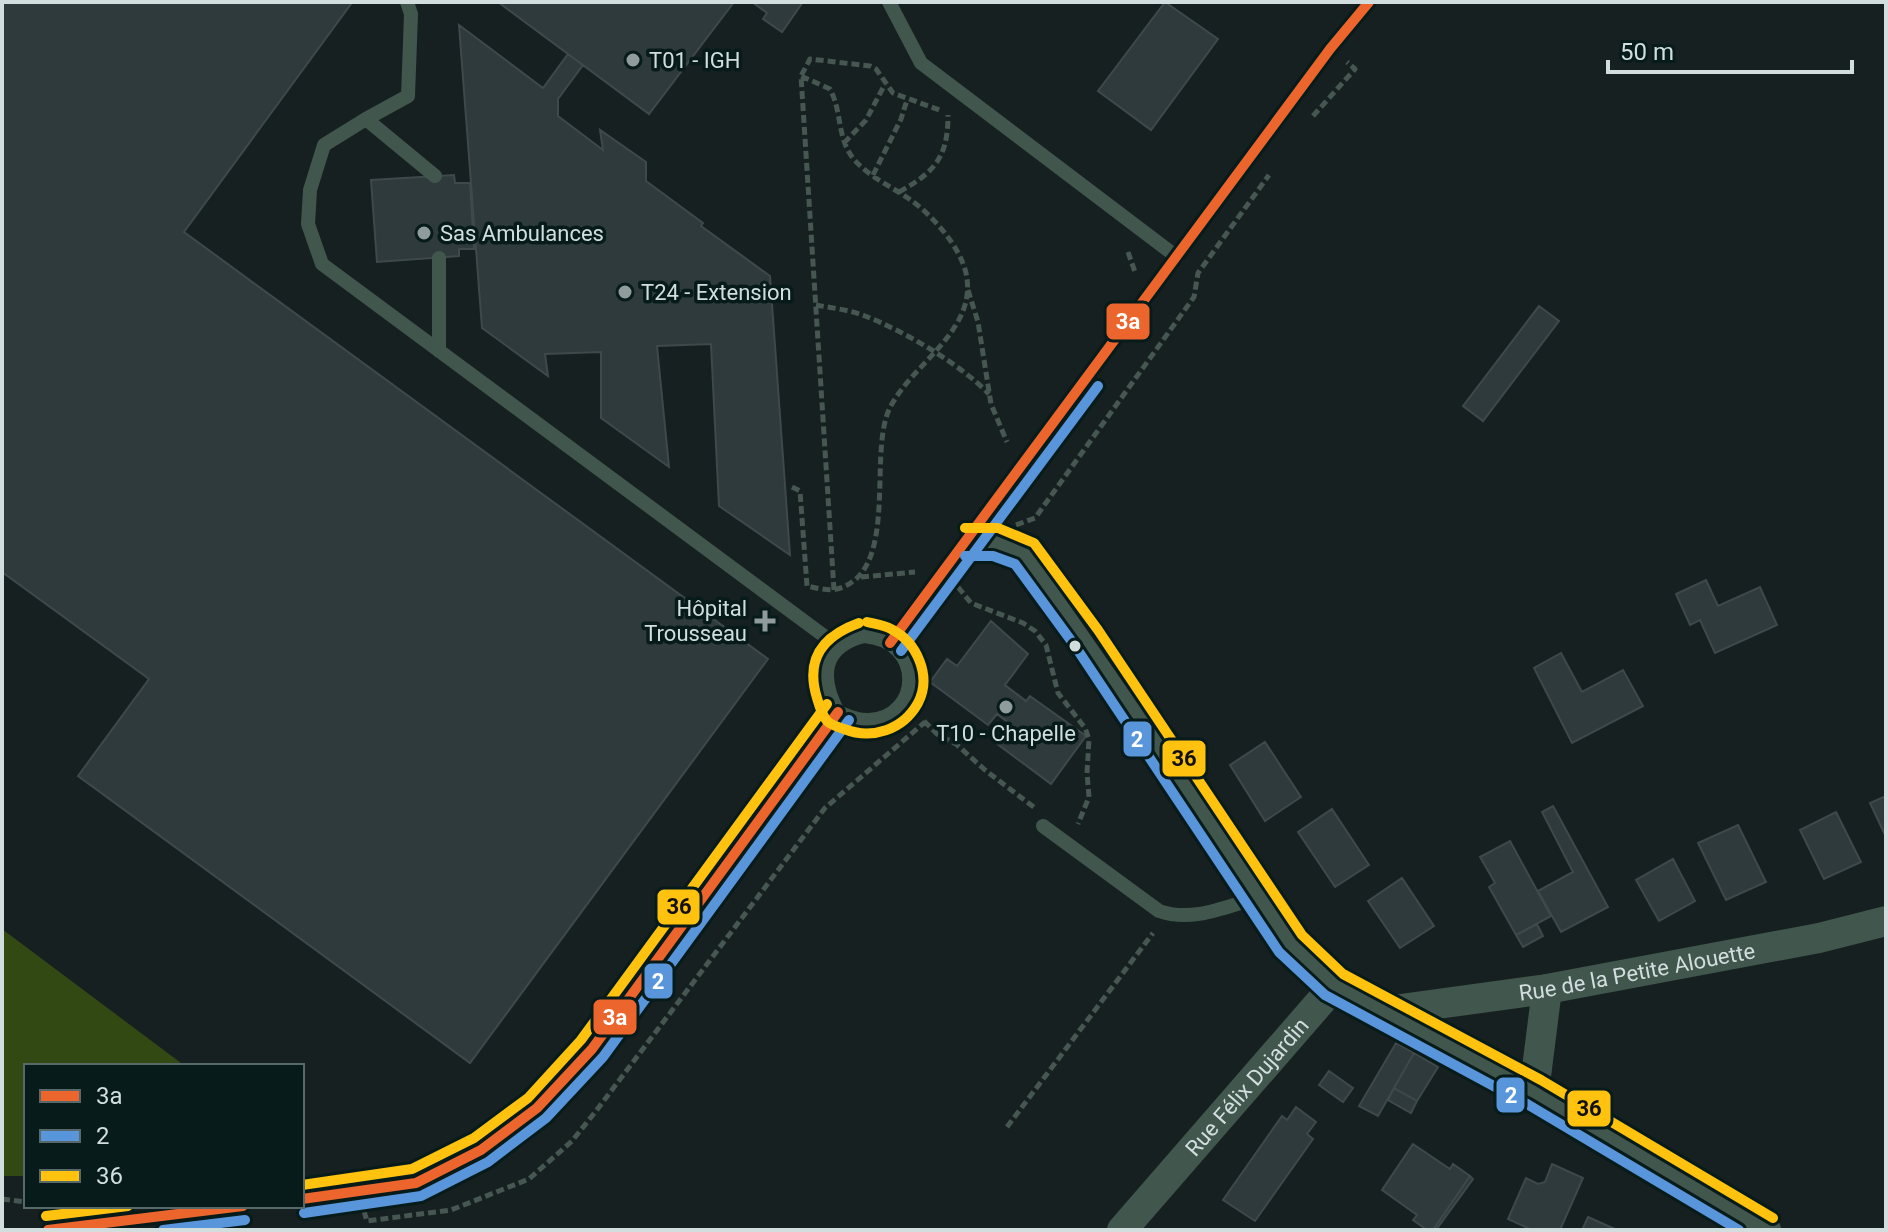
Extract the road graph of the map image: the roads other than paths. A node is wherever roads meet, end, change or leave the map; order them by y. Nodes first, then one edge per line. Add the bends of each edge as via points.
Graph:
1 (407, 2) edge
2 (889, 2) edge
3 (1361, 4) edge
4 (366, 119) junction
5 (435, 176) dead end
6 (1177, 257) junction
7 (439, 258) dead end
8 (439, 351) junction
9 (965, 542) junction
10 (890, 643) junction
11 (839, 647) junction
12 (838, 712) junction
13 (1177, 772) joint
14 (1043, 826) road end
15 (1260, 897) junction
16 (1886, 921) edge
17 (1335, 985) junction
18 (1547, 989) junction
19 (1386, 1011) junction
20 (1534, 1092) junction
21 (304, 1199) edge
22 (227, 1208) edge
23 (48, 1230) edge
24 (1122, 1230) edge
25 (1766, 1230) edge

1 - 4 lane via 408,96
2 - 6 lane via 921,63
3 - 6 lane
4 - 5 lane
4 - 8 lane via 324,145 310,190 308,224 322,264
6 - 9 lane
7 - 8 lane
8 - 11 lane
9 - 10 lane
9 - 13 lane via 995,542 1024,552
10 - 11 lane via 864,636
10 - 12 lane via 901,652 910,677 902,702 893,712 867,720
11 - 12 lane via 826,673
12 - 21 lane via 592,1049 537,1108 481,1150 416,1183
13 - 15 street
14 - 15 lane via 1166,914 1190,917
15 - 17 street via 1291,944
16 - 18 street, Rue de la Petite Alouette
17 - 19 street
17 - 24 street, Rue Félix Dujardin
18 - 19 street, Rue de la Petite Alouette
18 - 20 street
19 - 20 street
20 - 25 street
22 - 23 lane

